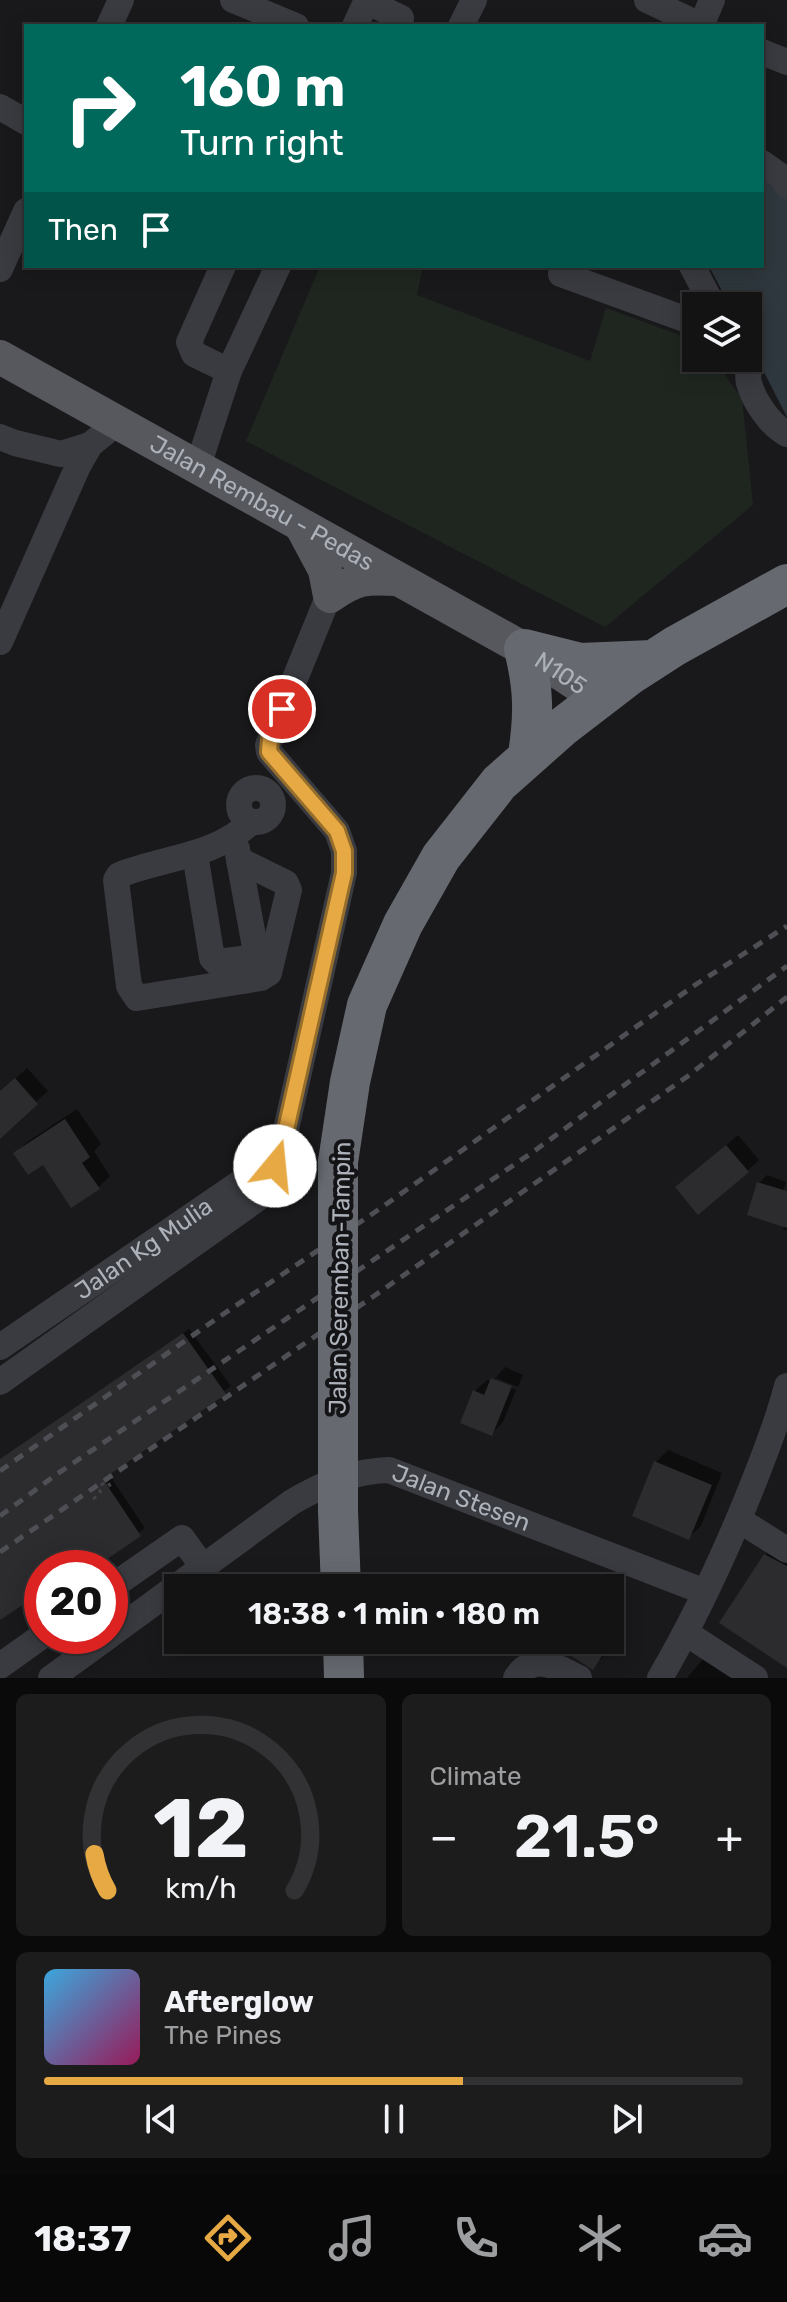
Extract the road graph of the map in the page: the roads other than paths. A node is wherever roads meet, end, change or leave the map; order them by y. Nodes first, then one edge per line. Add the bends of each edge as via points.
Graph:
1 (121, 0) edge
2 (233, 0) edge
3 (474, 0) edge
4 (647, 0) edge
5 (712, 0) edge
6 (367, 1) edge
7 (402, 15) edge
8 (110, 24) edge
9 (291, 24) edge
10 (356, 24) edge
11 (462, 24) edge
12 (692, 24) edge
13 (764, 53) edge
14 (787, 62) edge
15 (0, 107) edge
16 (24, 121) edge
17 (764, 164) edge
18 (787, 186) edge
19 (24, 215) edge
20 (222, 268) edge
21 (277, 268) edge
22 (563, 268) edge
23 (693, 268) edge
24 (0, 269) edge
25 (706, 292) edge
26 (682, 318) edge
27 (0, 357) edge
28 (229, 371) junction
29 (750, 372) edge
30 (118, 422) junction
31 (787, 434) edge
32 (0, 437) edge
33 (90, 445) junction
34 (198, 466) junction
35 (302, 527) junction
36 (345, 550) junction
37 (400, 579) junction
38 (787, 584) edge
39 (330, 596) junction
40 (2, 634) edge
41 (524, 649) junction
42 (653, 660) junction
43 (598, 698) junction
44 (528, 755) junction
45 (280, 766) junction
46 (242, 840) junction
47 (195, 854) junction
48 (282, 1147) junction
49 (0, 1346) edge
50 (0, 1382) edge
51 (786, 1395) edge
52 (739, 1520) junction
53 (787, 1550) edge
54 (203, 1567) junction
55 (340, 1574) edge
56 (128, 1576) edge
57 (705, 1592) junction
58 (128, 1622) edge
59 (686, 1633) junction
60 (24, 1650) edge
61 (84, 1654) edge
62 (343, 1654) edge
63 (0, 1668) edge
64 (6, 1678) edge
65 (51, 1678) edge
66 (344, 1678) edge
67 (516, 1678) edge
68 (579, 1678) edge
69 (660, 1678) edge
70 (755, 1678) edge

1 - 8 street
2 - 9 street
3 - 11 street
4 - 12 street
5 - 12 street
6 - 7 street
6 - 10 street
13 - 14 street
15 - 16 street
17 - 18 street
19 - 24 street
20 - 28 street via 189,342 194,354
21 - 28 street
22 - 26 street via 561,274
23 - 25 street
27 - 30 main road, Jalan Rembau - Pedas / N105
28 - 34 street
29 - 31 street via 748,380 768,417
30 - 33 street
30 - 34 main road, Jalan Rembau - Pedas / N105
32 - 33 street via 61,454
33 - 40 street
34 - 35 main road, Jalan Rembau - Pedas / N105
35 - 36 main road, Jalan Rembau - Pedas / N105
35 - 39 main road via 325,570
36 - 37 main road, Jalan Rembau - Pedas / N105
36 - 39 street
37 - 39 main road via 351,581
37 - 41 main road, Jalan Rembau - Pedas / N105
38 - 42 highway, Jalan Seremban-Tampin
39 - 45 street via 270,738 269,752
41 - 42 highway via 580,663
41 - 43 main road, N105 / N105
41 - 44 highway via 534,690
42 - 43 highway, Jalan Seremban-Tampin
43 - 44 highway, Jalan Seremban-Tampin
44 - 55 highway, Jalan Seremban-Tampin, bridge via 441,857 403,924 367,1005 338,1162
45 - 46 street via 265,791 273,802 270,815
45 - 48 street via 337,831 344,851 344,873
46 - 47 street
46 - 47 street via 255,947 250,958 216,962 209,951
46 - 47 street via 289,890 269,973 137,998 129,986 116,880 130,870
48 - 49 street, Jalan Kg Mulia via 247,1178
48 - 50 street via 269,1184 257,1199
51 - 52 street
52 - 53 street
52 - 57 street
54 - 56 street via 182,1538
54 - 57 street, Jalan Stesen via 321,1485 365,1471 389,1470
54 - 58 street, Jalan Stesen
57 - 59 street
59 - 69 street
59 - 70 street
60 - 63 street
61 - 65 street, Jalan Stesen
62 - 66 highway
63 - 64 street
67 - 68 street via 536,1662

